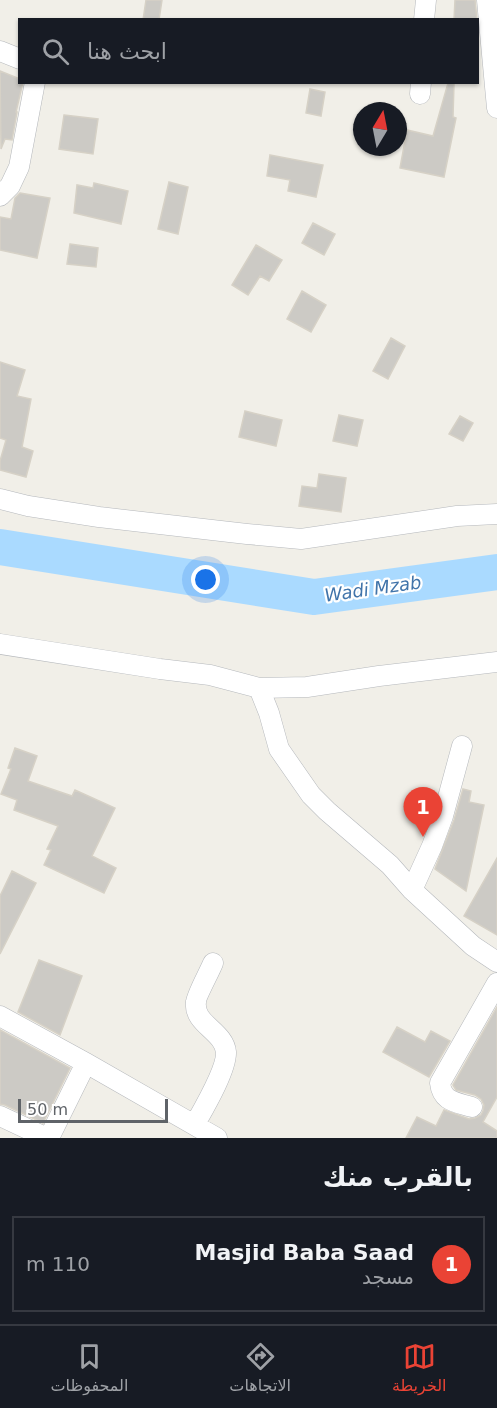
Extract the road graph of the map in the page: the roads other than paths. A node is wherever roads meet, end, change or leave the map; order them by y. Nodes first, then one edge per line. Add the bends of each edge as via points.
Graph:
1 (426, 0) edge
2 (487, 0) edge
3 (424, 18) edge
4 (0, 51) edge
5 (18, 58) edge
6 (35, 84) edge
7 (497, 108) edge
8 (0, 196) edge
9 (0, 499) edge
10 (497, 514) edge
11 (0, 644) edge
12 (497, 662) edge
13 (260, 688) junction
14 (462, 746) dead end
15 (412, 890) junction
16 (497, 962) edge
17 (213, 963) dead end
18 (497, 983) edge
19 (0, 1016) edge
20 (86, 1062) junction
21 (472, 1107) dead end
22 (0, 1116) edge
23 (195, 1124) junction
24 (48, 1138) edge
25 (217, 1138) edge

1 - 3 street
2 - 7 street
4 - 5 street
6 - 8 street via 19,167
9 - 10 street via 99,517 301,539 457,516
11 - 13 street via 210,675
12 - 13 street via 307,687
13 - 15 street via 279,749 311,795 390,865
14 - 15 street via 443,816
15 - 16 street
17 - 23 street via 196,1002 199,1017 220,1037 226,1051 223,1069
18 - 21 street via 440,1083 447,1099
19 - 20 street
20 - 23 street
20 - 24 street
22 - 24 street
23 - 25 street

